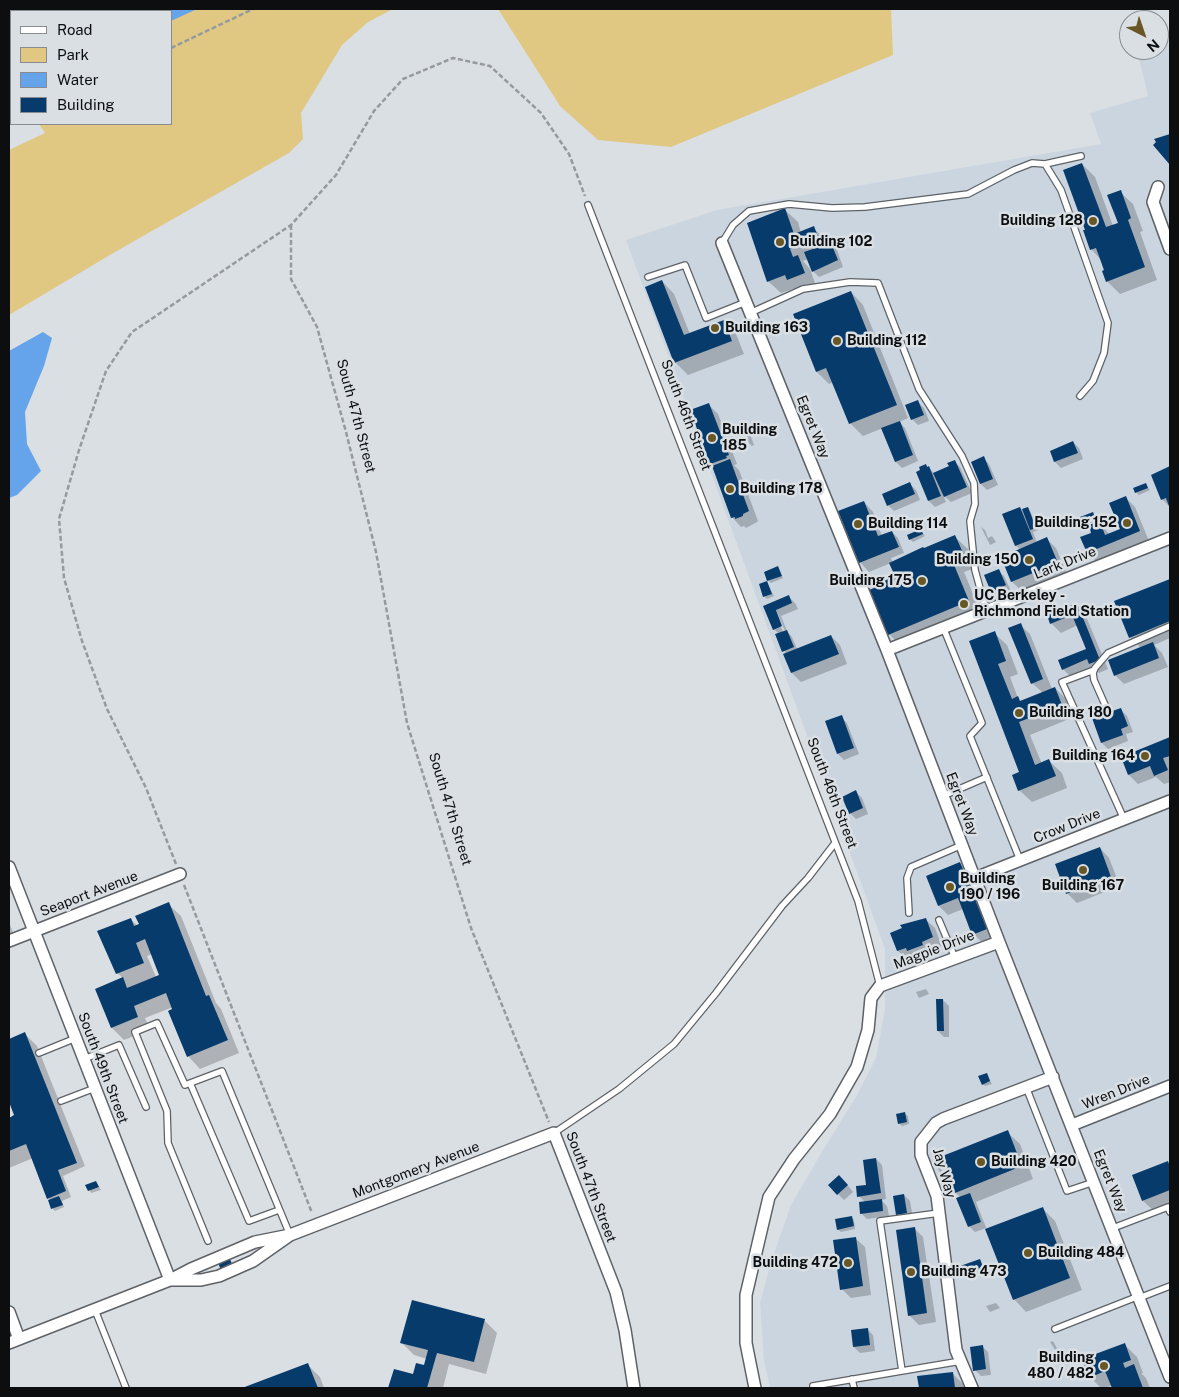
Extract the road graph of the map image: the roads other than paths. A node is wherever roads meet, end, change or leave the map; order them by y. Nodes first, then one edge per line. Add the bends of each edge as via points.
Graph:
1 (1081, 156) dead end
2 (1045, 164) junction
3 (1158, 187) dead end
4 (588, 205) road end
5 (722, 243) joint
6 (1170, 249) edge
7 (648, 278) dead end
8 (748, 308) junction
9 (1080, 396) dead end
10 (1170, 538) edge
11 (986, 610) junction
12 (1170, 626) edge
13 (943, 627) junction
14 (887, 650) junction
15 (1094, 670) junction
16 (1106, 707) dead end
17 (987, 777) junction
18 (943, 796) junction
19 (1170, 801) edge
20 (1124, 819) junction
21 (835, 843) junction
22 (962, 845) junction
23 (1020, 860) junction
24 (9, 866) edge
25 (180, 874) road end
26 (975, 878) junction
27 (909, 913) dead end
28 (940, 920) dead end
29 (34, 931) junction
30 (9, 941) edge
31 (999, 942) junction
32 (955, 958) junction
33 (880, 986) junction
34 (76, 1038) junction
35 (39, 1053) dead end
36 (84, 1059) junction
37 (1053, 1077) junction
38 (190, 1083) junction
39 (1170, 1086) edge
40 (1026, 1087) junction
41 (95, 1088) junction
42 (61, 1101) dead end
43 (146, 1107) dead end
44 (1072, 1125) junction
45 (554, 1133) junction
46 (1094, 1182) junction
47 (279, 1210) junction
48 (1170, 1212) edge
49 (939, 1213) junction
50 (1113, 1228) junction
51 (290, 1235) junction
52 (208, 1241) dead end
53 (170, 1280) junction
54 (1170, 1286) edge
55 (1139, 1297) junction
56 (94, 1310) junction
57 (9, 1312) edge
58 (1055, 1329) dead end
59 (14, 1341) edge
60 (961, 1361) junction
61 (902, 1371) junction
62 (1170, 1377) edge
63 (852, 1379) junction
64 (813, 1386) dead end
65 (126, 1388) edge
66 (634, 1388) edge
67 (755, 1388) edge
68 (854, 1388) edge
69 (972, 1388) edge

1 - 2 lane
2 - 5 lane via 1032,163 1014,170 968,194 865,207 789,204 749,211 733,225
2 - 9 lane via 1061,190 1108,322 1104,353 1093,381
3 - 6 street via 1154,202
4 - 21 lane, South 46th Street
5 - 8 street, Egret Way
7 - 8 lane via 685,265 706,318
8 - 11 lane via 804,289 850,282 878,283 919,389 962,456 974,483 975,504 970,520 975,570
8 - 14 street, Egret Way
10 - 11 street, Lark Drive
11 - 13 street, Lark Drive
12 - 15 lane via 1108,653
13 - 14 street, Lark Drive
13 - 17 lane via 982,723 970,736
14 - 18 street, Egret Way
15 - 16 lane via 1094,680
15 - 20 lane via 1062,682
17 - 18 lane
17 - 23 lane
18 - 22 street, Egret Way
19 - 20 street, Crow Drive
20 - 23 street, Crow Drive
21 - 33 lane, South 46th Street via 858,901
21 - 45 lane via 674,1044 619,1089
22 - 26 street, Egret Way
22 - 27 lane via 911,867 907,878
23 - 26 street, Crow Drive
24 - 29 street, South 49th Street
25 - 29 street, Seaport Avenue
26 - 31 street, Egret Way
28 - 32 lane
29 - 30 street, Seaport Avenue
29 - 34 street, South 49th Street
31 - 32 street, Magpie Drive
31 - 37 street, Egret Way
32 - 33 street, Magpie Drive
33 - 67 street via 871,998 868,1030 857,1067 830,1114 768,1197 746,1295 746,1343
34 - 35 lane
34 - 36 street, South 49th Street
36 - 41 street, South 49th Street
36 - 43 lane via 119,1045
37 - 40 street, Jay Way
37 - 44 street, Egret Way
38 - 47 lane via 249,1221
38 - 47 lane via 222,1071
38 - 52 lane via 185,1085 157,1023 135,1032 167,1111 168,1143
39 - 44 street, Wren Drive
40 - 46 lane via 1067,1191
40 - 49 street, Jay Way via 943,1119 927,1132 921,1142 921,1155 937,1196
41 - 42 lane
41 - 53 street, South 49th Street
44 - 46 street, Egret Way
45 - 51 street, Montgomery Avenue
45 - 66 street, South 47th Street via 616,1292
46 - 50 street, Egret Way
47 - 51 lane
48 - 50 lane via 1168,1207
49 - 60 street, Jay Way via 956,1350
49 - 61 lane via 880,1221
50 - 55 street, Egret Way
51 - 53 street, Montgomery Avenue via 255,1242
51 - 53 street, Montgomery Avenue via 253,1261 219,1276 201,1280
53 - 56 street, Montgomery Avenue
54 - 55 lane
55 - 58 lane
55 - 62 street, Egret Way
56 - 59 street, Montgomery Avenue
56 - 65 lane
57 - 59 street
60 - 61 lane
60 - 69 street, Jay Way
61 - 63 lane
63 - 64 lane
63 - 68 lane

